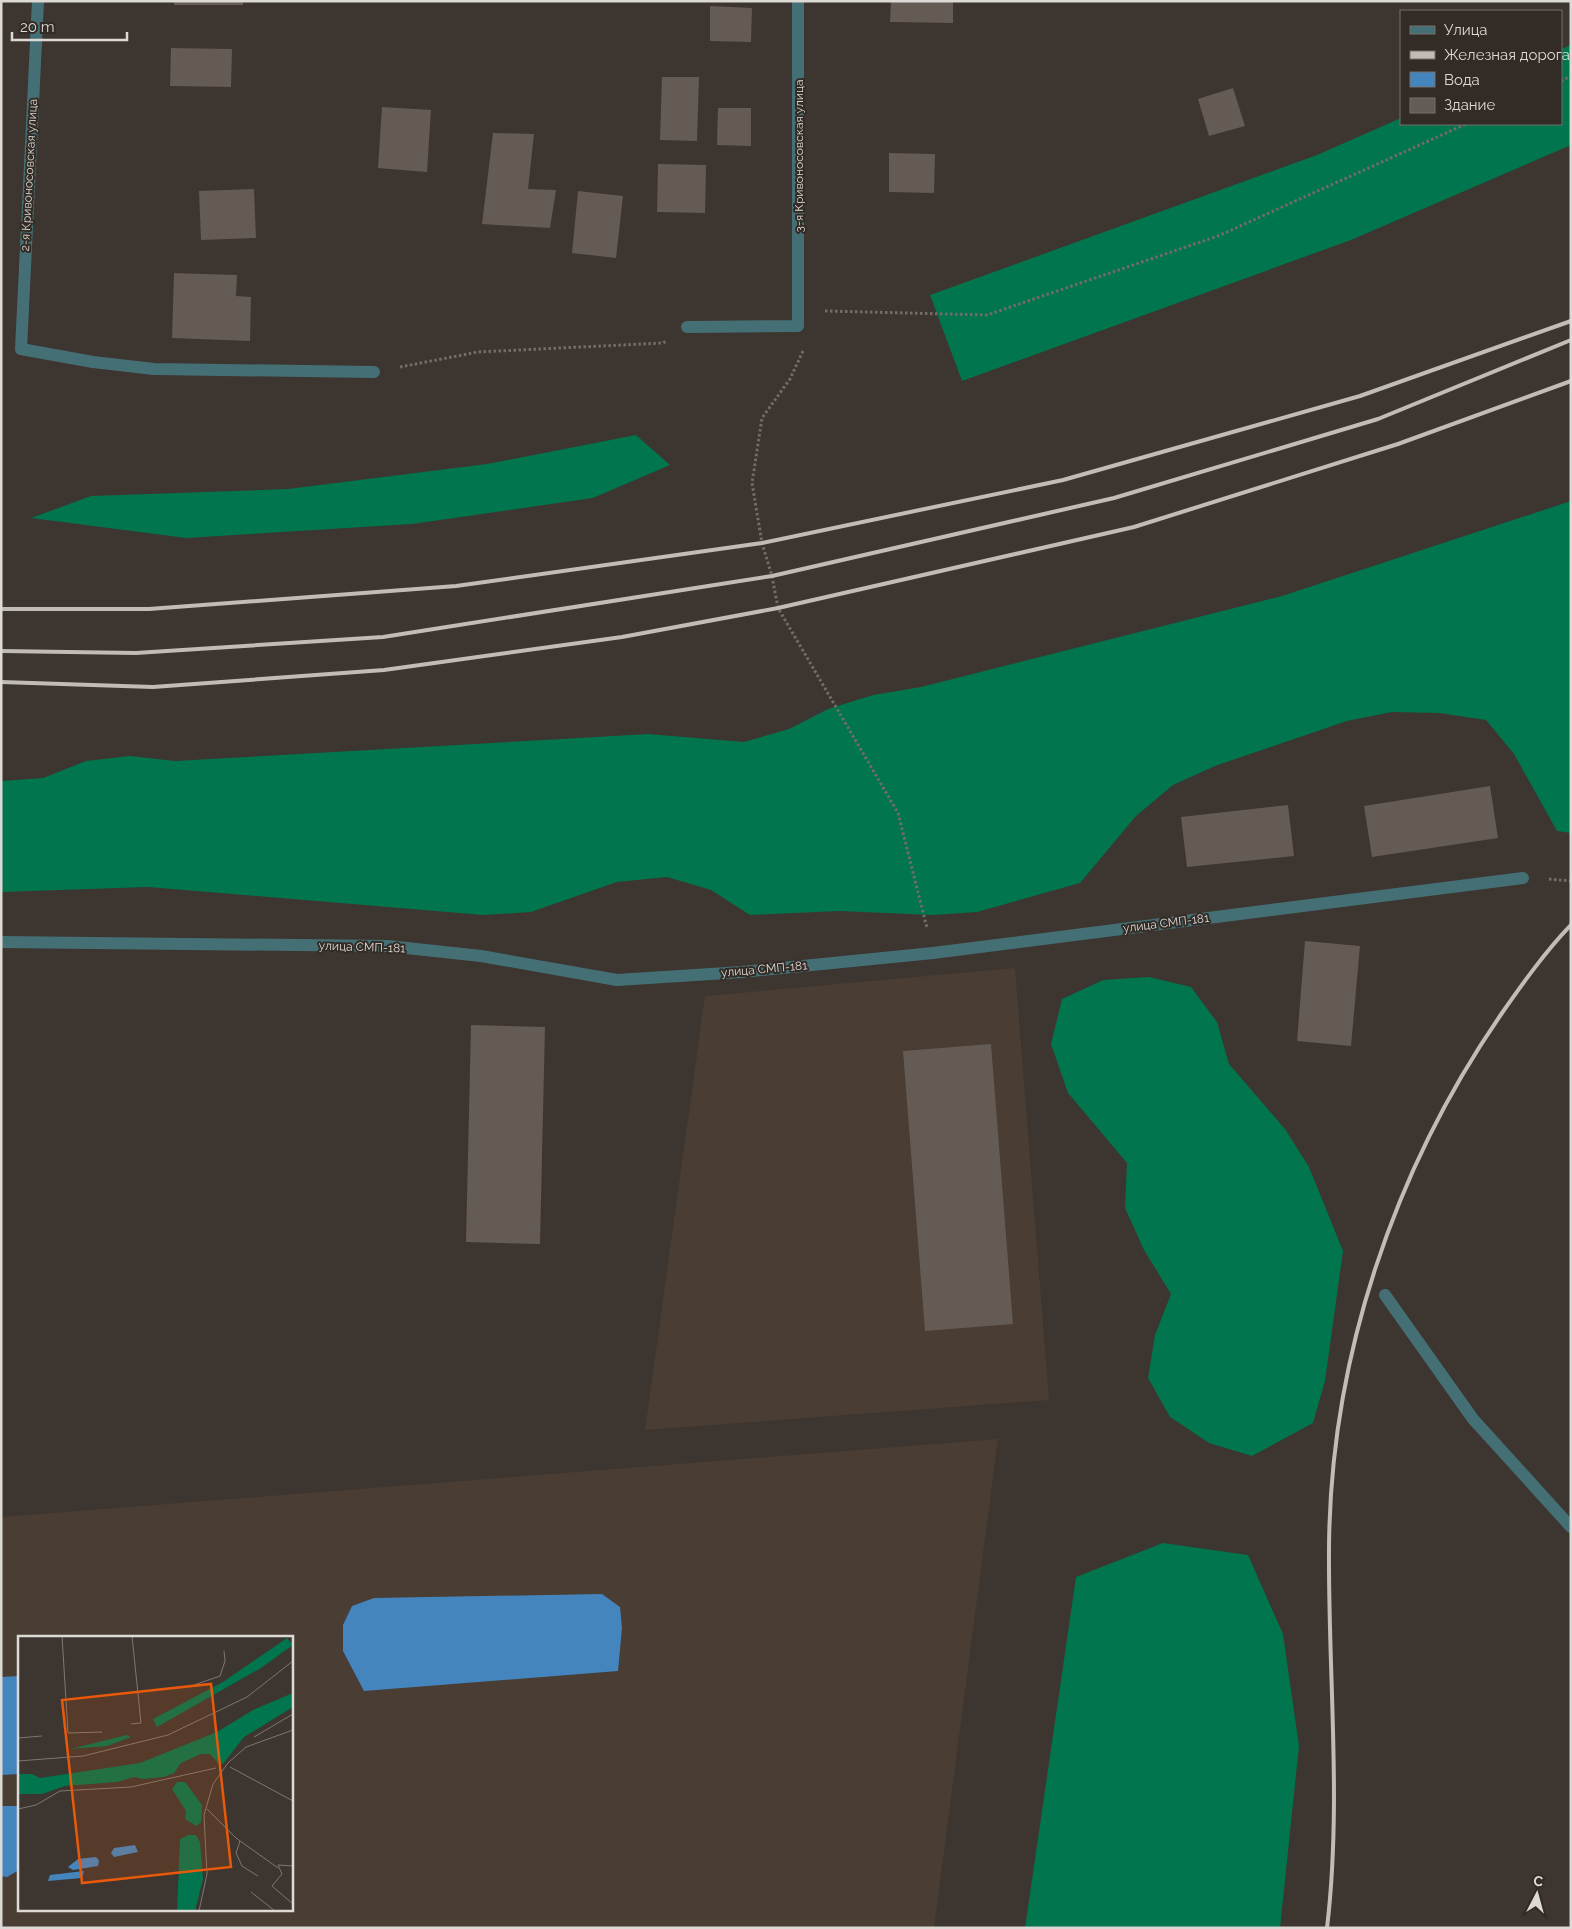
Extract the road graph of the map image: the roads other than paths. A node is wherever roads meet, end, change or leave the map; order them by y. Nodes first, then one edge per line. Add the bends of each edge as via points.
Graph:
1 (38, 1) edge
2 (798, 1) edge
3 (687, 327) road end
4 (374, 372) road end
5 (1523, 878) dead end
6 (1, 942) edge
7 (1385, 1295) dead end
8 (1571, 1528) edge

1 - 4 street, 2-я Кривоносовская улица via 20,350 154,369
2 - 3 street, 3-я Кривоносовская улица via 798,326
5 - 6 street, улица СМП-181 via 933,952 742,972 617,980 481,956 388,946
7 - 8 street via 1473,1419

